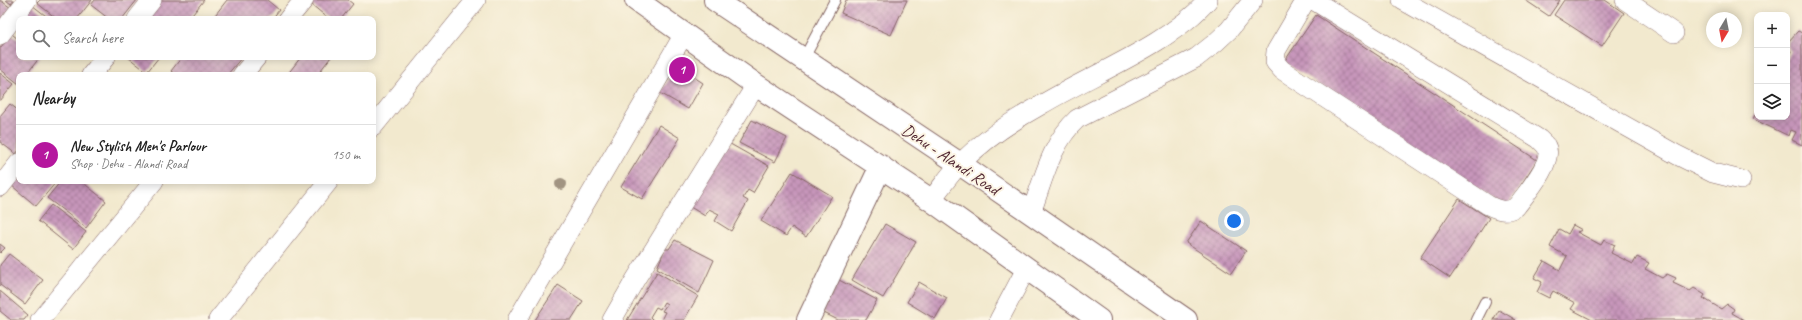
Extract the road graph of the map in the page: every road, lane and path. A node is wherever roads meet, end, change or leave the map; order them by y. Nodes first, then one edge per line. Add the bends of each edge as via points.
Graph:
1 (27, 0) edge
2 (152, 0) edge
3 (304, 0) edge
4 (476, 0) edge
5 (636, 0) edge
6 (715, 0) edge
7 (835, 0) edge
8 (1208, 0) edge
9 (1254, 0) edge
10 (1306, 0) edge
11 (1313, 0) edge
12 (1402, 0) edge
13 (1624, 0) edge
14 (139, 16) edge
15 (291, 16) edge
16 (1674, 33) dead end
17 (684, 34) junction
18 (0, 36) edge
19 (104, 60) edge
20 (254, 60) edge
21 (803, 60) junction
22 (94, 72) edge
23 (244, 72) edge
24 (756, 86) junction
25 (376, 123) edge
26 (960, 164) junction
27 (881, 166) junction
28 (16, 167) edge
29 (1741, 180) dead end
30 (152, 184) edge
31 (327, 184) edge
32 (0, 187) edge
33 (931, 200) junction
34 (1031, 213) junction
35 (1026, 269) junction
36 (1485, 302) dead end
37 (40, 320) edge
38 (218, 320) edge
39 (517, 320) edge
40 (612, 320) edge
41 (808, 320) edge
42 (999, 320) edge
43 (1099, 320) edge
44 (1186, 320) edge
45 (1476, 320) edge

1 - 18 street
2 - 14 street
3 - 15 street
4 - 25 street
5 - 17 main road
6 - 21 main road, Dehu - Alandi Road
7 - 21 lane
8 - 26 street via 1176,29 1040,105 993,135
9 - 34 street via 1215,44 1196,58 1077,119 1067,128 1054,150
10 - 11 street via 1276,51 1275,62 1282,70 1488,205 1510,211 1516,207 1543,168 1548,156 1546,147 1539,139
12 - 29 street via 1677,155 1713,173
13 - 16 street
17 - 24 main road
17 - 39 street
19 - 22 street
20 - 23 street
21 - 26 main road, Dehu - Alandi Road
24 - 27 main road
24 - 40 street
26 - 33 street
26 - 34 main road, Dehu - Alandi Road
27 - 33 main road
27 - 41 main road
28 - 32 street
30 - 37 street
31 - 38 street
33 - 35 main road
34 - 44 main road, Dehu - Alandi Road
35 - 42 street
35 - 43 main road
36 - 45 lane

